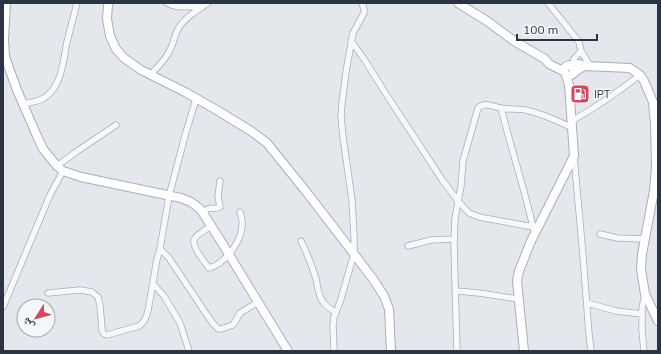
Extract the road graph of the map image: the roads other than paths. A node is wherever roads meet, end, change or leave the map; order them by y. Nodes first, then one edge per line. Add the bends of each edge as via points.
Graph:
1 (6, 3) edge
2 (77, 3) edge
3 (166, 3) edge
4 (208, 3) edge
5 (362, 3) edge
6 (458, 3) edge
7 (548, 3) edge
8 (109, 4) edge
9 (202, 7) junction
10 (351, 41) junction
11 (581, 51) junction
12 (4, 56) edge
13 (587, 66) junction
14 (569, 70) junction
15 (151, 74) junction
16 (640, 75) junction
17 (196, 99) junction
18 (22, 104) junction
19 (502, 108) junction
20 (572, 124) junction
21 (116, 125) dead end
22 (574, 156) junction
23 (60, 168) junction
24 (220, 181) dead end
25 (169, 196) junction
26 (458, 201) junction
27 (240, 212) dead end
28 (203, 213) junction
29 (211, 226) junction
30 (534, 230) junction
31 (600, 234) dead end
32 (454, 239) junction
33 (644, 239) junction
34 (301, 241) dead end
35 (408, 246) dead end
36 (160, 249) junction
37 (229, 254) junction
38 (354, 254) junction
39 (153, 284) junction
40 (456, 291) junction
41 (48, 293) dead end
42 (645, 294) junction
43 (518, 299) junction
44 (258, 302) junction
45 (586, 303) junction
46 (3, 307) edge
47 (336, 313) junction
48 (642, 314) junction
49 (658, 321) edge
50 (189, 351) edge
51 (288, 351) edge
52 (334, 351) edge
53 (391, 351) edge
54 (457, 351) edge
55 (524, 351) edge
56 (591, 351) edge
57 (644, 351) edge

1 - 12 street
2 - 18 street via 58,82 43,98
3 - 9 street via 179,7
4 - 9 street
5 - 10 street via 364,12
6 - 14 street via 514,41
7 - 11 street via 576,38
8 - 15 street via 107,26 116,49 124,58
9 - 15 street via 182,24 171,49
10 - 26 street
10 - 38 street via 341,116 352,200
11 - 13 street
11 - 14 street
12 - 18 street
13 - 14 street
13 - 16 street via 630,68
14 - 20 street
15 - 17 street
16 - 20 street
16 - 33 street via 653,102 655,123 654,191
17 - 25 street
17 - 38 street via 267,143
18 - 23 street via 43,149
19 - 20 street via 530,111
19 - 26 street via 485,104 478,108 463,162
19 - 30 street
20 - 22 street
21 - 23 street via 76,152
22 - 30 street
22 - 45 street
23 - 25 street via 81,177
23 - 46 street
24 - 28 street via 220,207 212,207
25 - 28 street via 191,202
25 - 36 street
26 - 30 street via 473,215
26 - 32 street
27 - 37 street via 242,230
28 - 29 street
29 - 37 street
29 - 37 street via 194,240 196,250 209,268
30 - 43 street via 519,271
31 - 33 street via 617,238
32 - 35 street via 431,240
32 - 40 street
33 - 42 street via 641,269
34 - 47 street via 323,302
36 - 39 street
36 - 44 street via 169,258 218,329 233,325 240,313
37 - 44 street
38 - 47 street
38 - 53 street via 384,296 389,309
39 - 41 street via 144,323 107,335 102,330 98,297 92,292 80,290
39 - 50 street via 164,296 180,323
40 - 43 street
40 - 54 street
42 - 48 street
42 - 49 street
43 - 55 street
44 - 51 street
45 - 48 street via 616,311
45 - 56 street
47 - 52 street via 333,326
48 - 57 street

